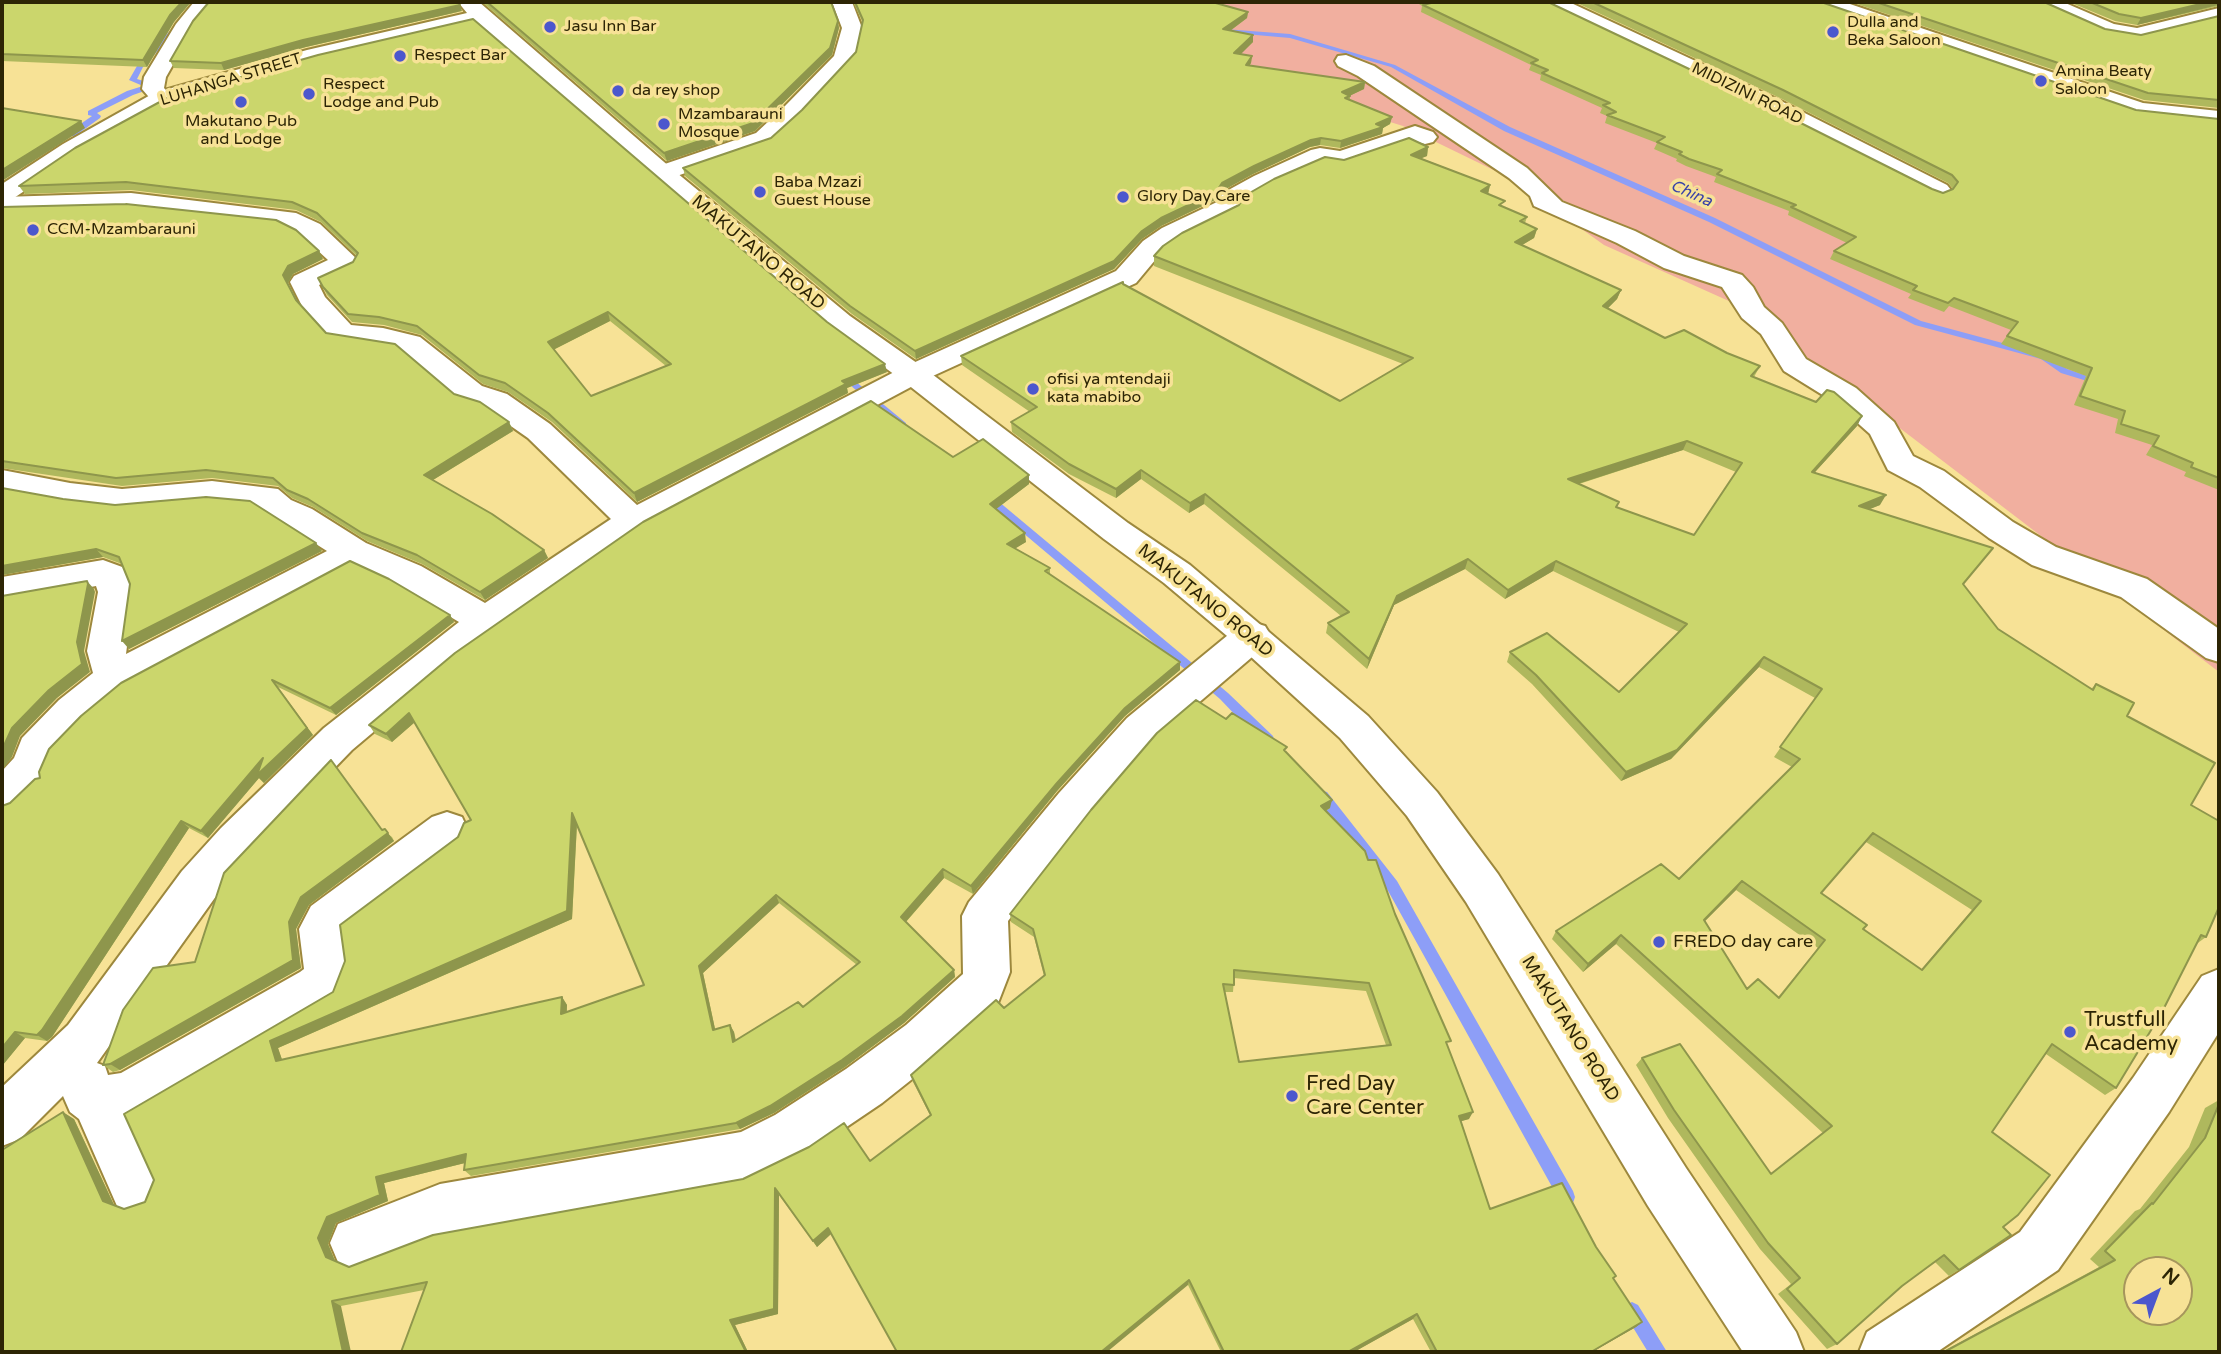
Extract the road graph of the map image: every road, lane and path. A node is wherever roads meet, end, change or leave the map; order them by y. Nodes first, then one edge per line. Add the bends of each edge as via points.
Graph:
1 (204, 2) edge
2 (842, 2) edge
3 (1553, 2) edge
4 (1825, 2) edge
5 (2048, 2) edge
6 (474, 9) edge
7 (2219, 14) edge
8 (1346, 61) dead end
9 (162, 98) junction
10 (2219, 118) edge
11 (1425, 137) dead end
12 (662, 173) junction
13 (1938, 190) edge
14 (2, 195) edge
15 (2, 205) edge
16 (913, 374) junction
17 (2, 481) edge
18 (633, 522) junction
19 (354, 552) junction
20 (2, 590) edge
21 (488, 622) junction
22 (1252, 636) junction
23 (2219, 648) edge
24 (113, 678) junction
25 (2, 796) edge
26 (447, 830) dead end
27 (2219, 991) edge
28 (85, 1041) junction
29 (97, 1102) junction
30 (2, 1121) edge
31 (136, 1187) dead end
32 (357, 1243) dead end
33 (1776, 1352) edge
34 (1887, 1352) edge

1 - 9 street via 155,77 153,89
2 - 12 street via 852,29 844,58 783,120 764,138
3 - 13 street, MIDIZINI ROAD via 1771,104
4 - 10 street via 2140,110
5 - 7 street via 2109,30 2137,34
6 - 9 street, LUHANGA STREET
6 - 12 street, MAKUTANO ROAD
8 - 23 street via 1518,173 1548,205 1674,262 1732,281 1795,365 1844,396 1883,429 1900,463 1932,479 2044,556 2134,588
9 - 14 street, LUHANGA STREET via 71,149
11 - 16 street via 1415,133 1342,159 1320,155 1171,234 1152,247 1126,277
12 - 16 street, MAKUTANO ROAD via 839,322
15 - 18 street via 131,201 287,218 311,230 346,262 304,282 333,325 342,333 410,343 471,393 496,401 539,431
16 - 18 street
16 - 22 street, MAKUTANO ROAD
17 - 19 street via 122,500 212,492 266,497
18 - 21 street
19 - 21 street via 408,575
19 - 24 street
20 - 24 street via 103,572 112,578 116,592 106,651
21 - 28 street via 446,650 338,739 236,841 198,885
22 - 32 street via 1140,729 1004,889 985,916 987,972 981,988 864,1086 747,1157 440,1211
22 - 33 street, MAKUTANO ROAD via 1353,727 1422,804 1489,899 1667,1187
24 - 25 street via 47,737 24,776
26 - 29 street via 327,920 323,929 327,969 317,987 128,1096
27 - 34 street via 2039,1251
28 - 29 street via 88,1095
28 - 30 street
29 - 31 street

